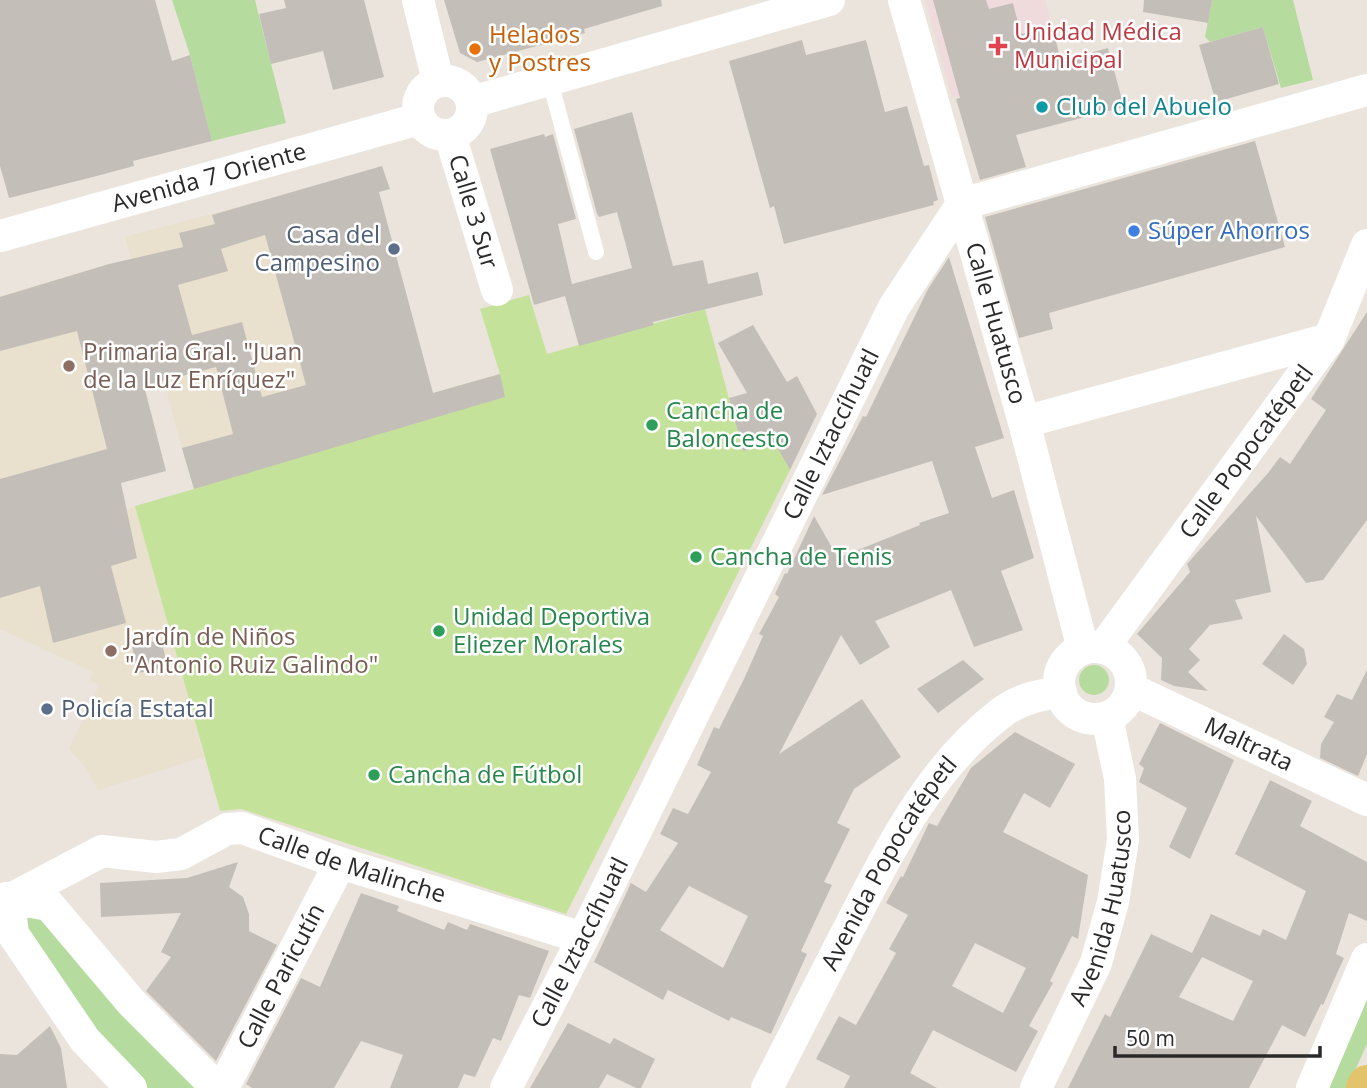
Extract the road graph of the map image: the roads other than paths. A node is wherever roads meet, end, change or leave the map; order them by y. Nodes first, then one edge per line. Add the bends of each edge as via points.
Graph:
1 (418, 0) edge
2 (829, 0) edge
3 (904, 0) edge
4 (550, 80) junction
5 (438, 81) junction
6 (1367, 90) edge
7 (472, 102) junction
8 (419, 120) junction
9 (450, 135) junction
10 (962, 204) junction
11 (0, 236) edge
12 (1367, 244) edge
13 (596, 252) dead end
14 (497, 290) dead end
15 (1329, 339) junction
16 (1024, 422) junction
17 (1093, 648) junction
18 (1131, 689) junction
19 (1060, 692) junction
20 (1107, 717) junction
21 (1367, 800) edge
22 (340, 863) junction
23 (3, 902) edge
24 (583, 938) junction
25 (1367, 959) edge
26 (131, 1088) edge
27 (217, 1088) edge
28 (223, 1088) edge
29 (506, 1088) edge
30 (767, 1088) edge
31 (1035, 1088) edge
32 (1312, 1088) edge

1 - 5 street
2 - 4 street
3 - 10 street, Calle Huatusco
4 - 7 street
4 - 13 lane
5 - 7 street via 462,86
5 - 8 street via 419,97
6 - 10 street
7 - 9 street via 466,126
8 - 9 street via 433,133
8 - 11 street, Avenida 7 Oriente
9 - 14 street, Calle 3 Sur
10 - 16 street, Calle Huatusco
10 - 24 street, Calle Iztaccíhuatl via 894,307
12 - 15 street, Calle Popocatépetl
15 - 16 street
15 - 17 street, Calle Popocatépetl
16 - 17 street, Calle Huatusco
17 - 18 street via 1122,658
17 - 19 street via 1073,654 1061,671
18 - 20 street via 1123,706
18 - 21 street, Maltrata
19 - 20 street via 1084,717
19 - 30 street, Avenida Popocatépetl via 1033,696 1003,711 969,742 915,807
20 - 31 street, Avenida Huatusco via 1120,779 1123,840 1113,902 1096,963
22 - 23 street, Calle de Malinche via 242,828 227,829 181,854 156,857 102,851
22 - 24 street, Calle de Malinche
22 - 28 street, Calle Paricutín
23 - 26 street via 13,934 85,1040
23 - 27 street via 49,905 131,1002
24 - 29 street, Calle Iztaccíhuatl
25 - 32 street

